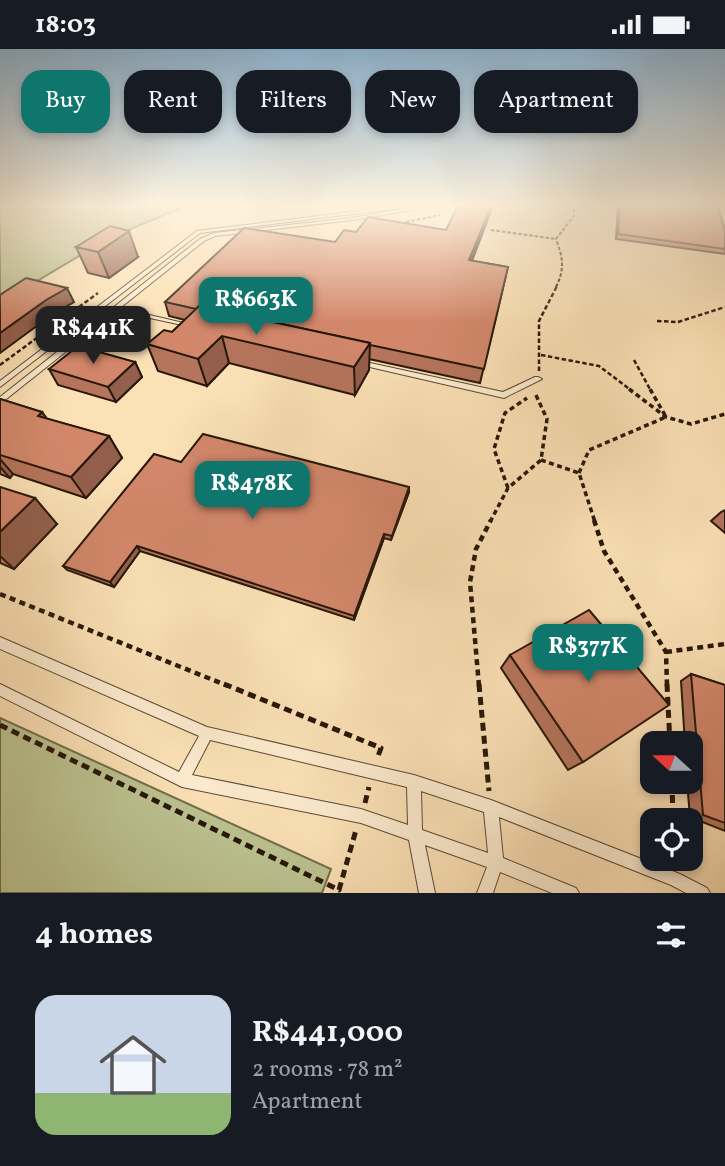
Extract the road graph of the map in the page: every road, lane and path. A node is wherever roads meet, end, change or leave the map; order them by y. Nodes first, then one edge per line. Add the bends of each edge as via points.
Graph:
1 (184, 243) edge
2 (198, 243) edge
3 (558, 243) edge
4 (103, 306) junction
5 (725, 306) edge
6 (116, 309) junction
7 (657, 321) dead end
8 (196, 327) edge
9 (541, 355) junction
10 (634, 360) dead end
11 (357, 362) edge
12 (538, 379) joint
13 (0, 385) edge
14 (0, 401) edge
15 (725, 414) edge
16 (666, 417) junction
17 (541, 460) junction
18 (579, 473) junction
19 (509, 488) junction
20 (0, 643) edge
21 (725, 644) edge
22 (666, 652) junction
23 (0, 690) edge
24 (669, 731) edge
25 (207, 733) junction
26 (182, 780) junction
27 (414, 782) junction
28 (491, 807) junction
29 (415, 834) junction
30 (496, 863) junction
31 (427, 893) edge
32 (485, 893) edge
33 (570, 893) edge
34 (702, 893) edge

1 - 4 lane
2 - 6 lane
3 - 9 path via 564,261 562,275 539,321
4 - 6 lane
4 - 13 lane
5 - 7 path via 677,325
6 - 8 lane
6 - 14 lane
9 - 12 path
9 - 16 path via 599,366
10 - 16 path
11 - 12 lane via 504,395
15 - 16 path via 691,424
16 - 18 path via 589,450
17 - 18 path
17 - 19 path
17 - 19 path via 547,419 535,393 505,413 494,449
18 - 22 path via 604,551
19 - 28 path via 476,549 470,582
20 - 25 lane
21 - 22 path
22 - 24 path
23 - 26 lane
25 - 26 lane
25 - 27 lane
26 - 29 lane via 361,815
27 - 28 lane
27 - 29 lane
28 - 30 lane
28 - 34 lane
29 - 30 lane
29 - 31 lane
30 - 32 lane
30 - 33 lane

